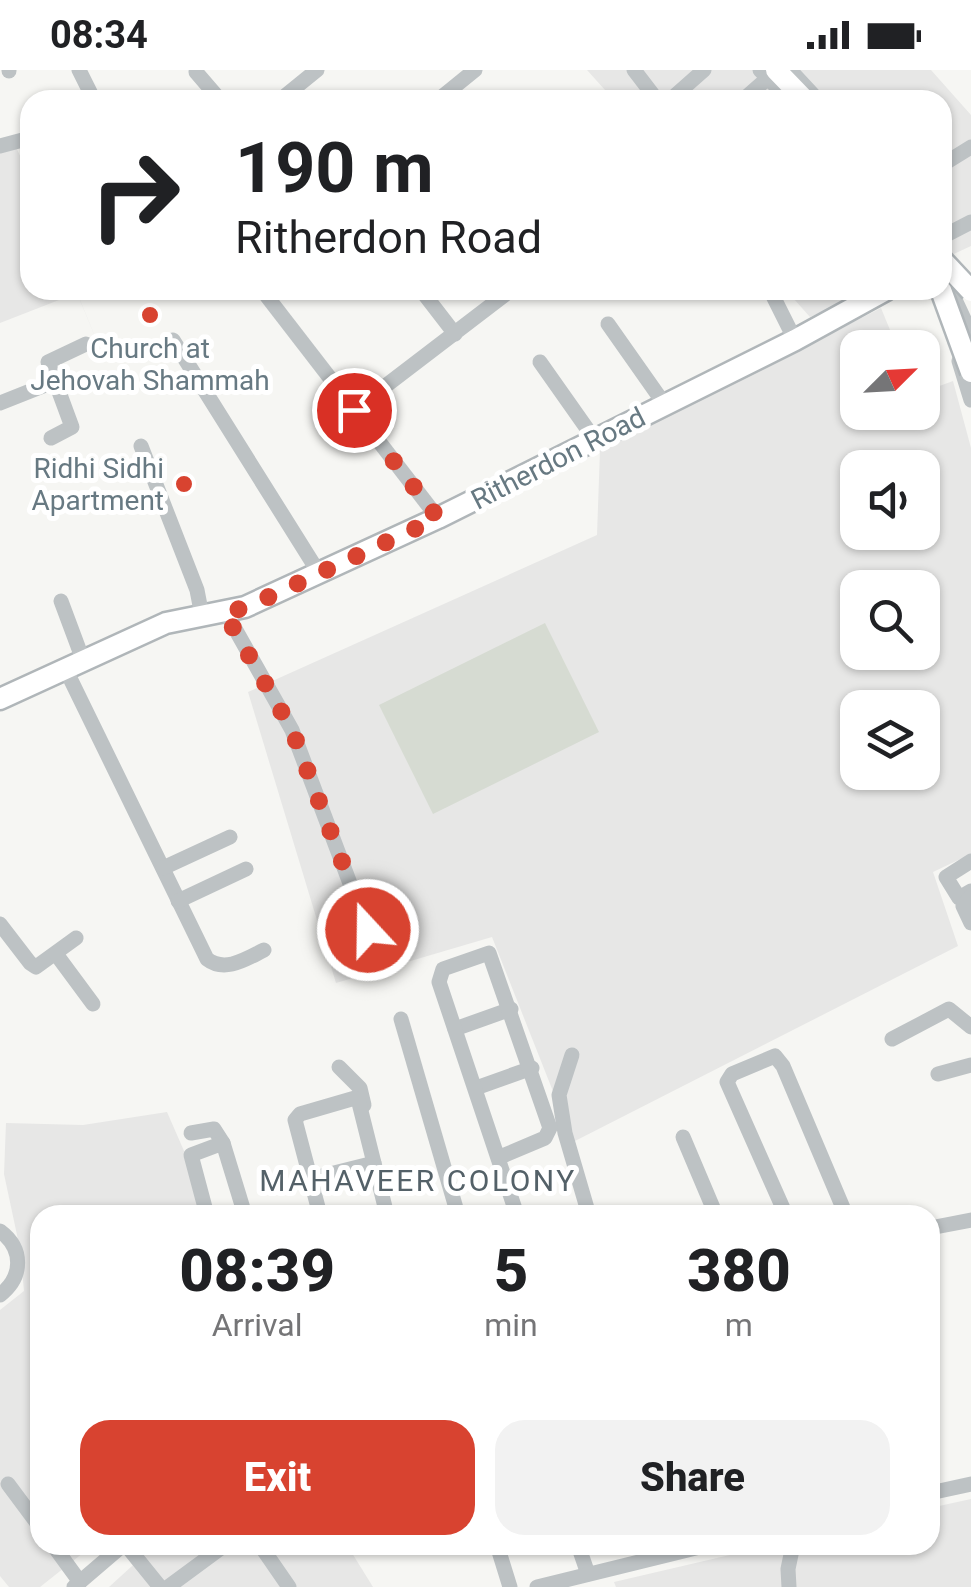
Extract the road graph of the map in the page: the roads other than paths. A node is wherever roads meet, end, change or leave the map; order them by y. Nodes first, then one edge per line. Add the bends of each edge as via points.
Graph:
1 (289, 70) edge
2 (317, 70) edge
3 (475, 70) edge
4 (634, 70) edge
5 (704, 70) edge
6 (790, 70) edge
7 (768, 73) edge
8 (300, 84) junction
9 (292, 90) edge
10 (450, 90) edge
11 (649, 90) edge
12 (681, 90) edge
13 (791, 90) edge
14 (809, 90) edge
15 (953, 273) edge
16 (270, 300) edge
17 (429, 300) edge
18 (492, 300) edge
19 (775, 300) edge
20 (868, 300) edge
21 (938, 300) edge
22 (968, 301) edge
23 (608, 324) dead end
24 (455, 334) junction
25 (971, 334) edge
26 (173, 340) dead end
27 (795, 340) junction
28 (86, 344) dead end
29 (964, 348) edge
30 (540, 362) dead end
31 (971, 372) edge
32 (54, 382) junction
33 (971, 400) edge
34 (0, 403) edge
35 (665, 405) junction
36 (354, 410) junction
37 (52, 438) dead end
38 (595, 440) junction
39 (140, 446) dead end
40 (438, 518) junction
41 (320, 573) junction
42 (60, 600) dead end
43 (224, 612) junction
44 (202, 616) junction
45 (74, 664) junction
46 (0, 698) edge
47 (230, 837) dead end
48 (971, 860) edge
49 (159, 861) junction
50 (246, 869) dead end
51 (971, 894) edge
52 (178, 902) junction
53 (0, 924) edge
54 (971, 924) edge
55 (368, 930) dead end
56 (76, 938) dead end
57 (264, 950) dead end
58 (56, 954) junction
59 (93, 1004) dead end
60 (511, 1009) junction
61 (401, 1019) dead end
62 (971, 1026) edge
63 (455, 1029) junction
64 (892, 1039) dead end
65 (572, 1056) dead end
66 (971, 1065) edge
67 (339, 1067) dead end
68 (532, 1068) junction
69 (938, 1074) dead end
70 (476, 1088) junction
71 (192, 1133) dead end
72 (683, 1136) dead end
73 (223, 1142) junction
74 (500, 1158) junction
75 (374, 1164) junction
76 (310, 1179) junction
77 (205, 1205) edge
78 (243, 1205) edge
79 (317, 1205) edge
80 (387, 1205) edge
81 (388, 1205) edge
82 (455, 1205) edge
83 (513, 1205) edge
84 (586, 1205) edge
85 (712, 1205) edge
86 (782, 1205) edge
87 (842, 1205) edge
88 (971, 1220) edge
89 (940, 1226) edge
90 (0, 1231) edge
91 (0, 1295) edge
92 (8, 1484) dead end
93 (971, 1484) edge
94 (940, 1491) edge
95 (30, 1514) edge
96 (59, 1555) edge
97 (112, 1555) edge
98 (133, 1555) edge
99 (211, 1555) edge
100 (267, 1555) edge
101 (500, 1555) edge
102 (583, 1555) edge
103 (673, 1555) edge
104 (791, 1555) edge
105 (594, 1578) edge
106 (77, 1584) edge
107 (160, 1587) edge
108 (168, 1587) edge
109 (289, 1587) edge
110 (510, 1587) edge
111 (537, 1587) edge
112 (789, 1587) edge

1 - 8 street
2 - 8 street
3 - 10 street
4 - 11 street
5 - 12 street
6 - 14 street
7 - 13 main road
8 - 9 street
15 - 22 main road, bridge
15 - 31 main road, bridge
16 - 36 street
17 - 24 street
18 - 24 street
19 - 27 street
20 - 27 main road, Ritherdon Road
21 - 29 street
22 - 25 street
23 - 35 street
24 - 36 street
26 - 41 street
27 - 35 main road, Ritherdon Road
28 - 32 street via 49,359
29 - 33 street
30 - 38 street
32 - 34 street
32 - 37 street via 72,428
35 - 38 main road, Ritherdon Road
36 - 40 street
38 - 40 main road, Ritherdon Road
39 - 44 street
40 - 41 main road, Ritherdon Road
41 - 43 main road, Ritherdon Road
42 - 45 street
43 - 44 main road, Ritherdon Road
43 - 55 street via 292,730
44 - 45 main road, Ritherdon Road via 166,623
45 - 46 main road, Ritherdon Road
45 - 49 street
47 - 49 street
48 - 51 street via 946,877 958,898
49 - 52 street
50 - 52 street
51 - 54 street via 963,906
52 - 57 street via 216,966
53 - 58 street via 32,966
56 - 58 street
58 - 59 street
60 - 63 street
60 - 63 street via 490,954 450,966 439,982
60 - 68 street
61 - 82 street
62 - 64 street via 949,1009
63 - 70 street
65 - 84 street via 560,1095
66 - 69 street
67 - 81 street via 360,1088
68 - 70 street
68 - 74 street via 549,1134
70 - 74 street
71 - 73 street via 214,1129
72 - 85 street
73 - 77 street via 192,1154
73 - 78 street
74 - 83 street
75 - 76 street
75 - 76 street via 355,1098 294,1120
75 - 80 street
76 - 79 street
86 - 87 street via 727,1082 775,1056
88 - 89 street
90 - 91 street via 18,1259 12,1286
92 - 95 street
93 - 94 street
96 - 106 street
97 - 106 street
98 - 107 street
99 - 108 street
100 - 109 street
101 - 110 street
102 - 105 street
103 - 105 street
104 - 112 street
105 - 111 street

